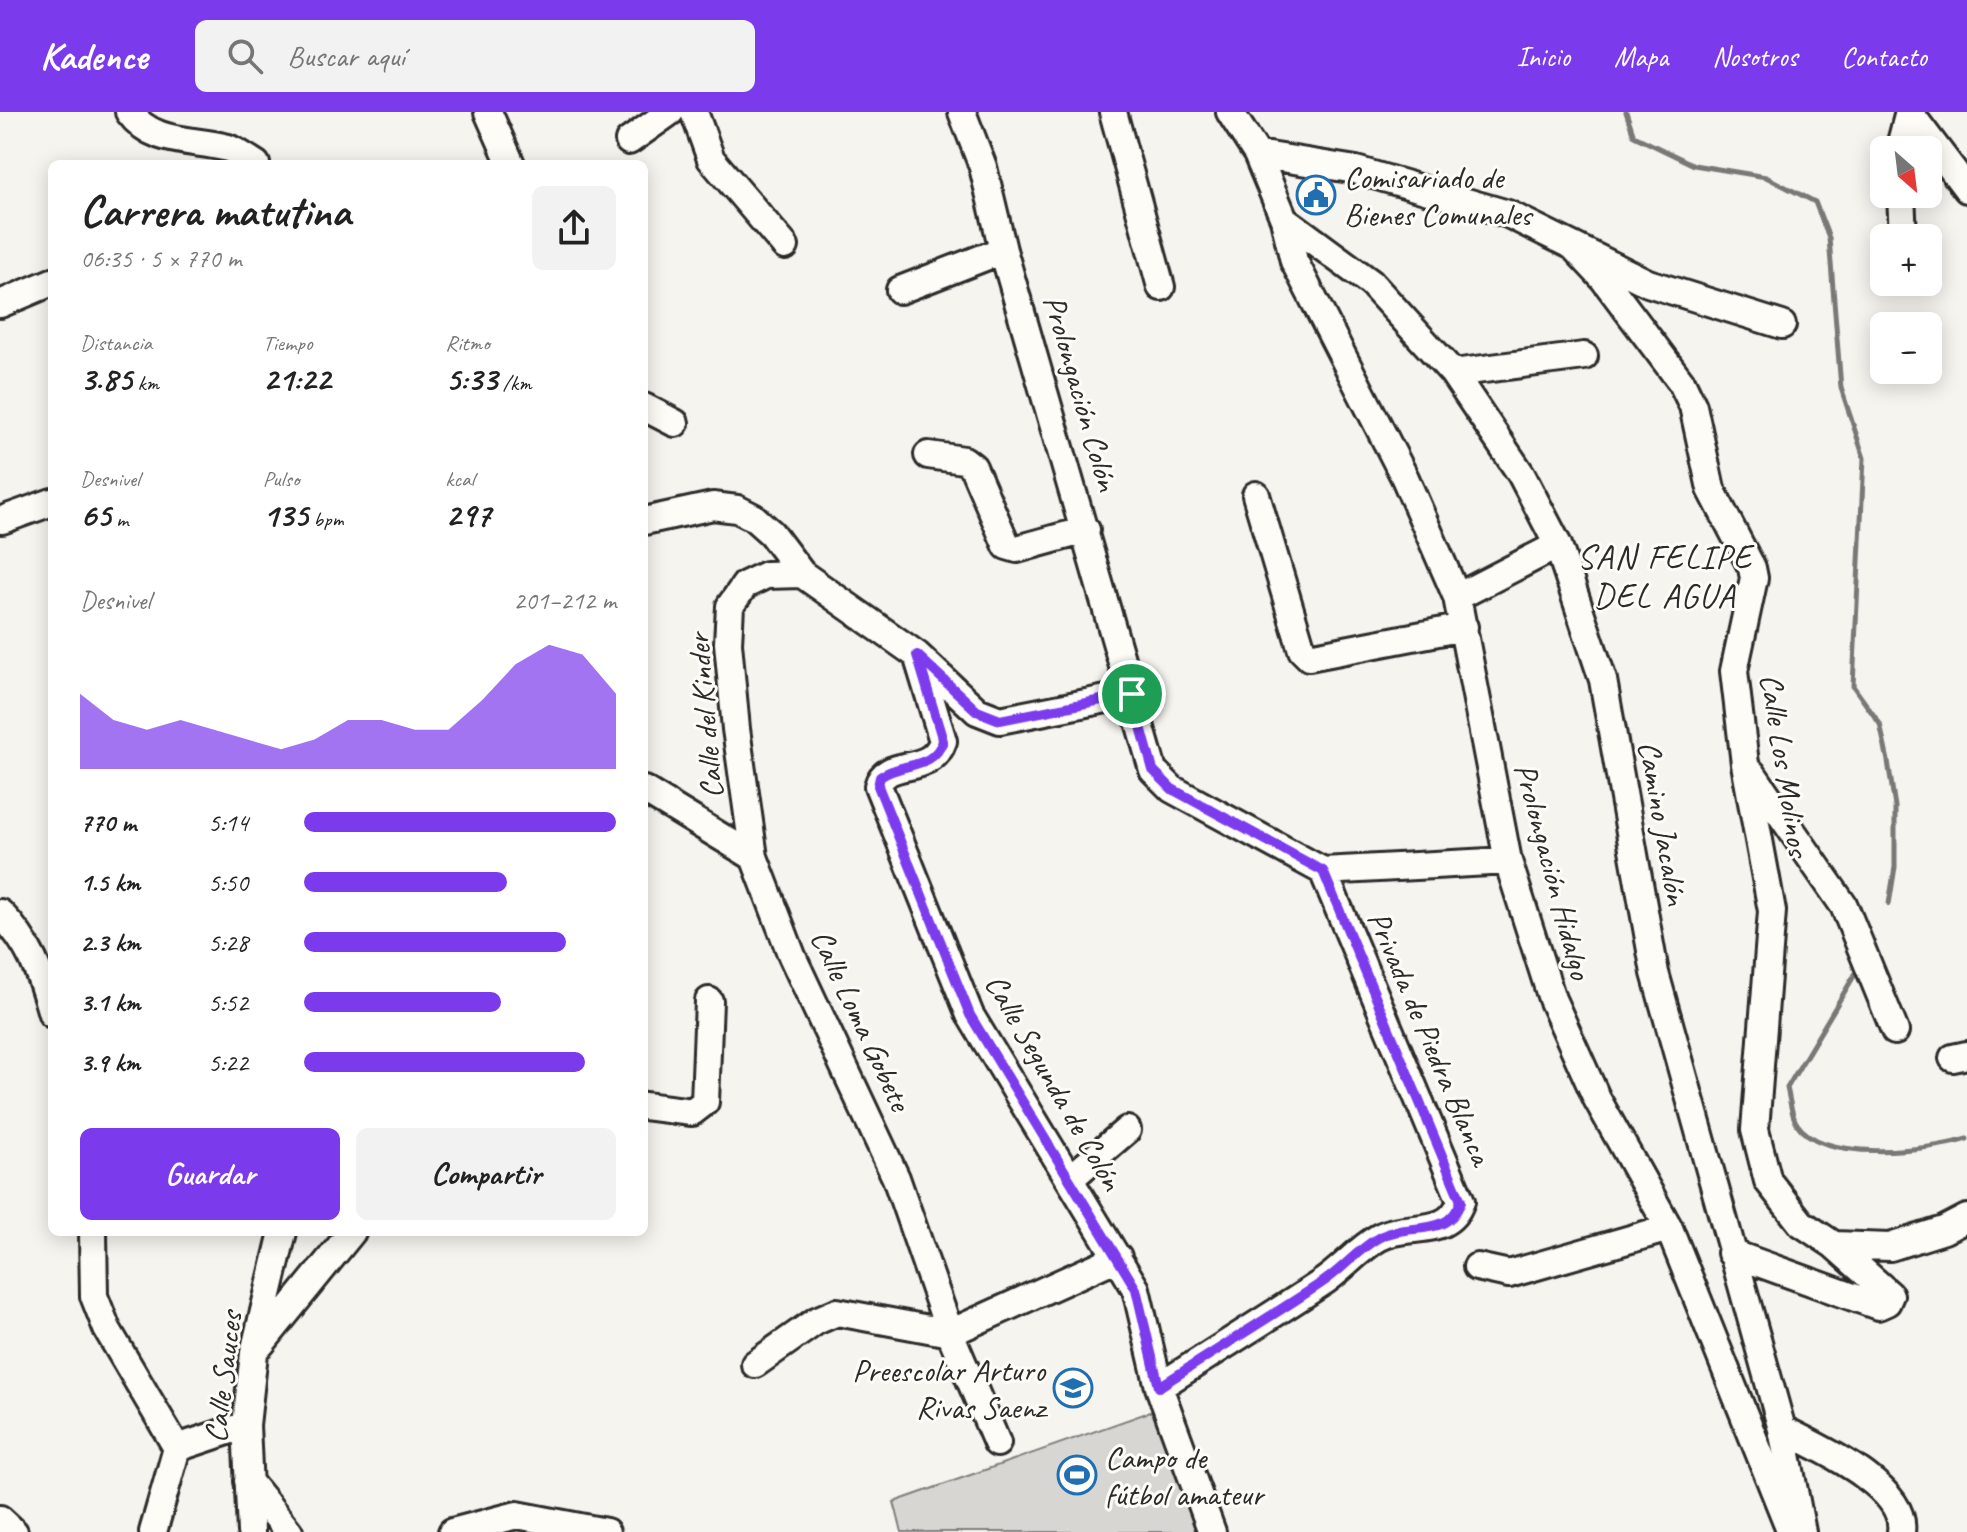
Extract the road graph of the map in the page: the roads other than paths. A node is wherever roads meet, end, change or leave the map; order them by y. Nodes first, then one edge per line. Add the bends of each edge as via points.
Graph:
1 (129, 112) edge
2 (488, 112) edge
3 (670, 112) edge
4 (694, 112) edge
5 (962, 112) edge
6 (1113, 112) edge
7 (1230, 112) edge
8 (1909, 112) edge
9 (1903, 136) edge
10 (629, 141) dead end
11 (1257, 154) junction
12 (201, 155) edge
13 (249, 160) edge
14 (509, 160) edge
15 (1967, 189) edge
16 (1284, 219) junction
17 (785, 246) dead end
18 (1573, 246) junction
19 (1003, 250) junction
20 (48, 284) edge
21 (1161, 287) dead end
22 (900, 290) dead end
23 (0, 304) edge
24 (1782, 325) dead end
25 (1584, 356) dead end
26 (1453, 373) junction
27 (648, 409) edge
28 (675, 423) dead end
29 (928, 455) dead end
30 (1256, 495) dead end
31 (48, 503) edge
32 (2, 520) edge
33 (648, 520) edge
34 (1086, 530) junction
35 (1558, 545) junction
36 (802, 574) junction
37 (1457, 597) junction
38 (1464, 627) junction
39 (917, 655) junction
40 (1132, 694) junction
41 (1745, 764) junction
42 (648, 792) edge
43 (754, 857) junction
44 (1508, 861) junction
45 (1323, 871) junction
46 (0, 913) edge
47 (48, 1000) edge
48 (709, 1001) dead end
49 (1895, 1031) dead end
50 (648, 1106) edge
51 (1127, 1130) dead end
52 (1071, 1178) junction
53 (1967, 1218) edge
54 (1669, 1228) junction
55 (93, 1236) edge
56 (282, 1236) edge
57 (349, 1236) edge
58 (1834, 1245) junction
59 (1731, 1253) junction
60 (1118, 1257) junction
61 (1477, 1267) dead end
62 (950, 1333) junction
63 (254, 1353) junction
64 (755, 1364) dead end
65 (1159, 1387) junction
66 (246, 1425) junction
67 (1782, 1429) junction
68 (997, 1443) dead end
69 (177, 1448) junction
70 (248, 1481) junction
71 (0, 1519) edge
72 (14, 1532) edge
73 (153, 1532) edge
74 (251, 1532) edge
75 (289, 1532) edge
76 (452, 1532) edge
77 (606, 1532) edge
78 (1212, 1532) edge
79 (1791, 1532) edge
80 (1802, 1532) edge
81 (1901, 1532) edge

1 - 12 street via 136,122
2 - 14 street
3 - 10 street
4 - 17 street via 711,159
5 - 19 street, Prolongación Colón via 983,167
6 - 21 street
7 - 11 street, Prolongación Hidalgo
8 - 9 street
8 - 15 street
11 - 16 street, Prolongación Hidalgo
11 - 18 street via 1356,170 1508,214
12 - 13 street via 229,148
16 - 26 street, Camino Jacalón via 1371,283
16 - 37 street, Prolongación Hidalgo via 1294,261 1405,478
18 - 24 street via 1648,283
18 - 41 street, Calle Los Molinos via 1682,383 1693,406 1711,489 1752,568 1734,671
19 - 22 street
19 - 34 street, Prolongación Colón
20 - 23 street
25 - 26 street
26 - 35 street, Camino Jacalón via 1521,474
27 - 28 street
29 - 34 street via 964,460 973,467 1007,546 1017,549
30 - 38 street via 1302,650 1309,657
31 - 32 street
33 - 36 street via 713,506 737,509 771,533
34 - 40 street, Prolongación Colón
35 - 37 street
35 - 59 street, Camino Jacalón via 1603,680 1655,973
36 - 39 street
36 - 43 street, Calle del Kinder via 766,575 745,585 730,606 728,643
37 - 38 street, Prolongación Hidalgo
38 - 44 street, Prolongación Hidalgo
39 - 40 street via 977,711 1000,720
39 - 52 street, Calle Segunda de Colón via 943,741 939,753 927,762 887,772 878,786 970,1015
40 - 45 street, Prolongación Colón via 1153,770 1172,789
41 - 49 street via 1844,906
41 - 58 street, Calle Los Molinos via 1772,911 1755,1130 1768,1181 1801,1223
42 - 43 street
43 - 62 street, Calle Loma Gobete via 792,956 896,1178
44 - 45 street
44 - 54 street, Prolongación Hidalgo via 1552,999 1597,1099
45 - 65 street, Privada de Piedra Blanca via 1461,1201 1456,1215 1439,1227 1377,1238 1320,1284
46 - 47 street via 21,934
48 - 50 street via 705,1102 692,1112
51 - 52 street
52 - 60 street, Calle Segunda de Colón
53 - 58 street via 1890,1247
54 - 61 street via 1509,1274
54 - 79 street, Prolongación Hidalgo
55 - 69 street via 98,1307
56 - 63 street, Calle Sauces
57 - 63 street
58 - 59 street, Calle Los Molinos via 1883,1286 1890,1295 1887,1302 1878,1306
59 - 67 street, Camino Jacalón
60 - 62 street
60 - 65 street, Calle Segunda de Colón via 1142,1307
62 - 64 street via 837,1312
62 - 68 street, Calle Loma Gobete
63 - 66 street, Calle Sauces
65 - 78 street, Calle Segunda de Colón
66 - 69 street
66 - 70 street, Calle Sauces
67 - 80 street, Camino Jacalón
67 - 81 street via 1870,1480 1893,1502
69 - 73 street
70 - 74 street, Calle Sauces
70 - 75 street
71 - 72 street
76 - 77 street via 517,1515

